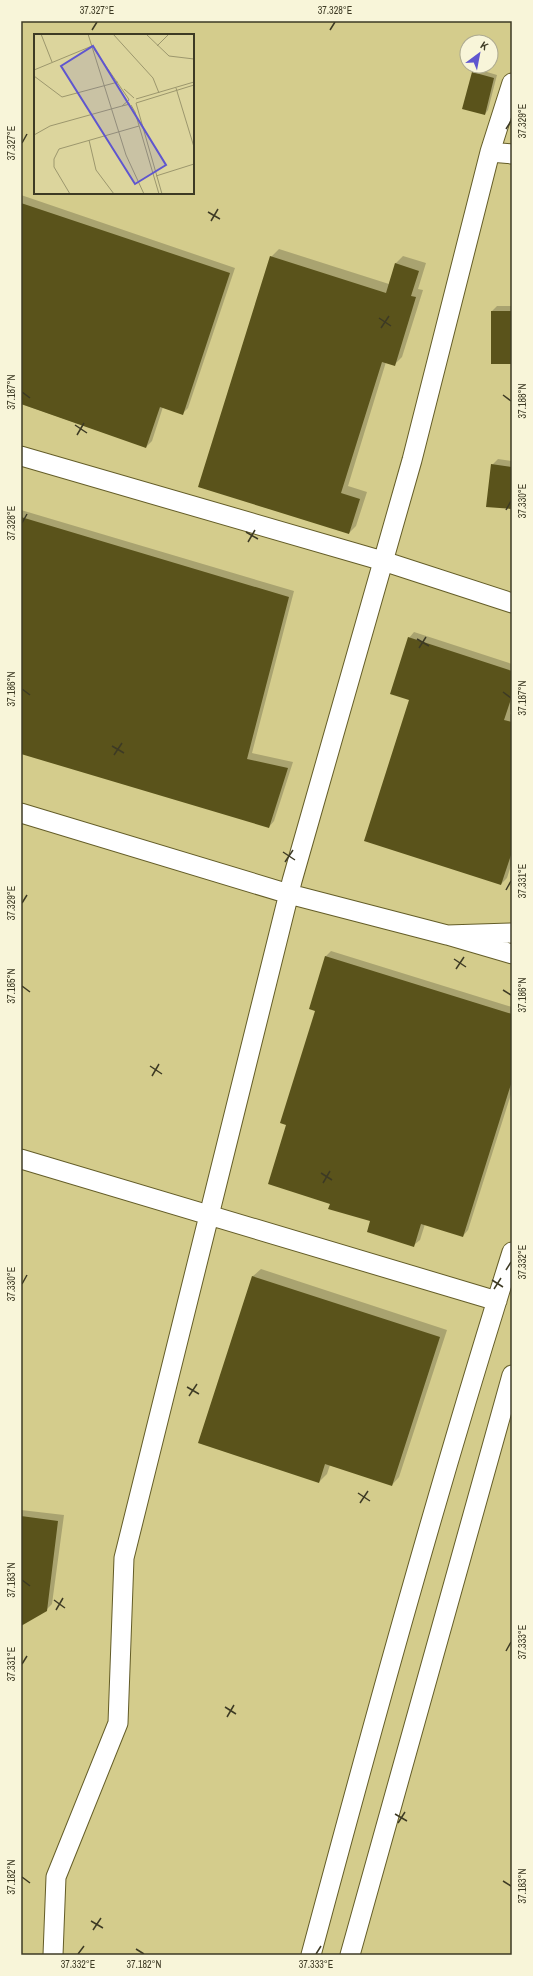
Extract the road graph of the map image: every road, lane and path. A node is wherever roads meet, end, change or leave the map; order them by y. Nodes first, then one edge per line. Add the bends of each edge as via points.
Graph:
1 (512, 83) edge
2 (490, 152) junction
3 (512, 154) edge
4 (21, 456) edge
5 (383, 562) junction
6 (512, 603) edge
7 (21, 813) edge
8 (289, 894) junction
9 (512, 933) edge
10 (447, 935) junction
11 (512, 954) edge
12 (21, 1159) edge
13 (209, 1215) junction
14 (512, 1252) edge
15 (497, 1301) junction
16 (512, 1375) edge
17 (53, 1955) edge
18 (311, 1955) edge
19 (350, 1955) edge

1 - 2 street
2 - 3 street
2 - 5 street via 412,460
4 - 5 street
5 - 6 street
5 - 8 street
7 - 8 street
8 - 10 street
8 - 13 street
9 - 10 street
10 - 11 street
12 - 13 street
13 - 15 street
13 - 17 street via 124,1558 118,1723 56,1877
14 - 15 street
15 - 18 street via 471,1383 356,1787
16 - 19 street

